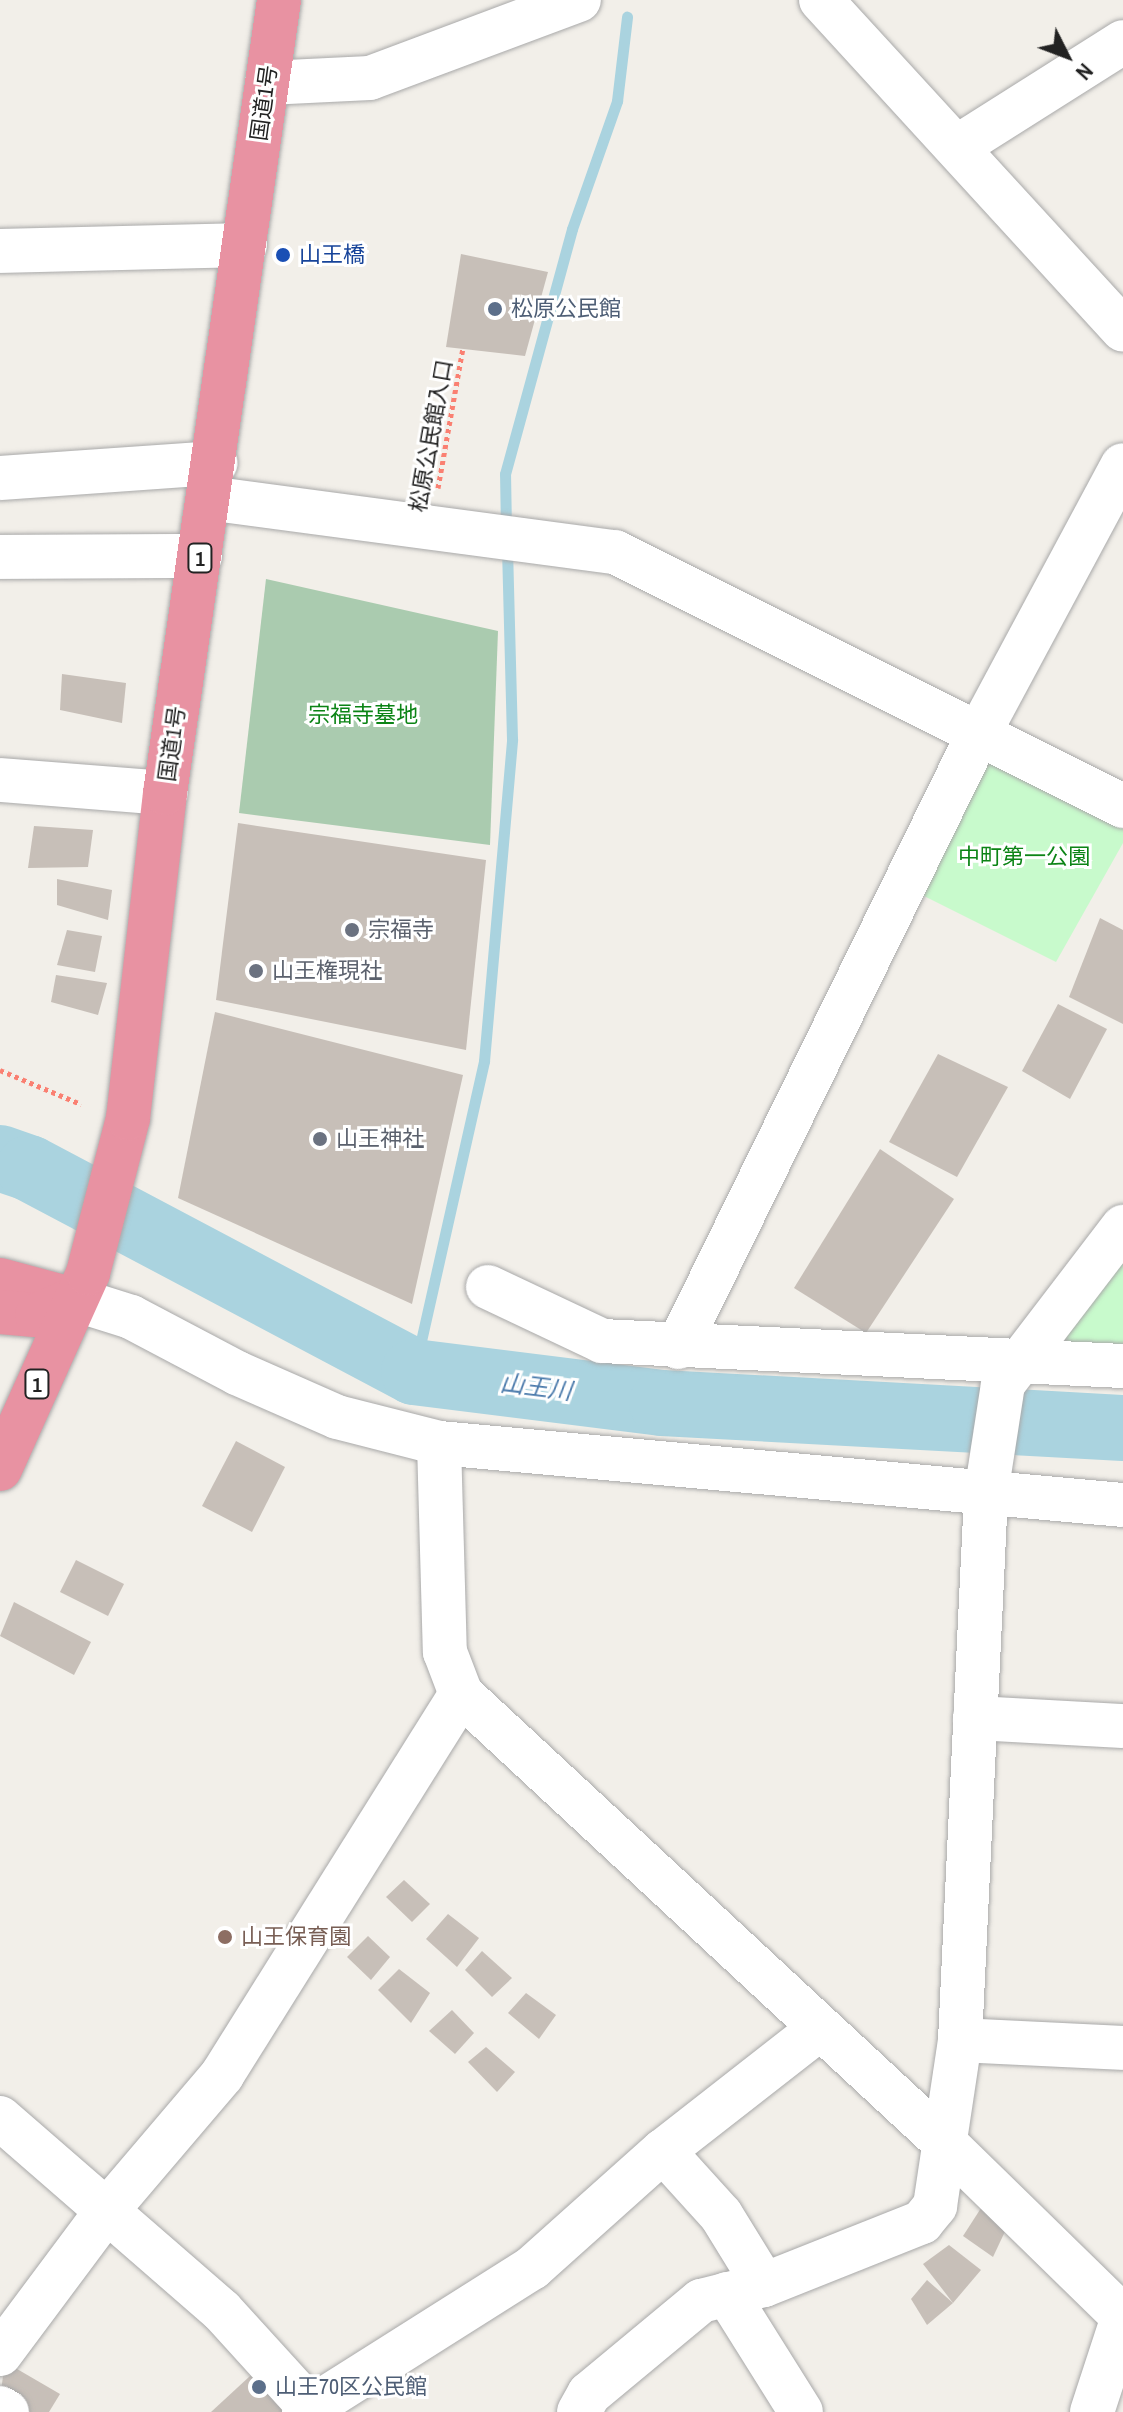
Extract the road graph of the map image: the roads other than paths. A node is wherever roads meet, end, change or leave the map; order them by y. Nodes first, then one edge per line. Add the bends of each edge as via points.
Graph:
1 (279, 0) edge
2 (579, 0) edge
3 (821, 0) edge
4 (1123, 42) edge
5 (267, 83) junction
6 (957, 147) junction
7 (245, 245) junction
8 (0, 251) edge
9 (1123, 329) edge
10 (1123, 465) edge
11 (0, 478) edge
12 (212, 481) junction
13 (200, 556) junction
14 (0, 557) edge
15 (978, 735) junction
16 (0, 780) edge
17 (165, 793) junction
18 (1123, 806) edge
19 (1123, 1227) edge
20 (0, 1280) edge
21 (81, 1286) junction
22 (488, 1287) dead end
23 (0, 1312) edge
24 (678, 1347) junction
25 (1123, 1366) edge
26 (1012, 1371) junction
27 (439, 1443) junction
28 (0, 1469) edge
29 (986, 1494) junction
30 (1123, 1505) edge
31 (461, 1694) junction
32 (975, 1718) junction
33 (1123, 1726) edge
34 (819, 2029) junction
35 (960, 2040) junction
36 (1123, 2048) edge
37 (0, 2118) edge
38 (946, 2144) junction
39 (663, 2151) junction
40 (109, 2208) junction
41 (745, 2290) junction
42 (0, 2354) edge
43 (589, 2406) edge
44 (0, 2408) edge
45 (309, 2410) edge
46 (7, 2412) edge
47 (801, 2412) edge
48 (1092, 2412) edge

1 - 5 highway, 国道1号 / 1
2 - 5 street via 370,78
3 - 6 street
4 - 6 street
5 - 7 highway, 国道1号 / 1
6 - 9 street
7 - 8 street
7 - 12 highway, 国道1号 / 1
10 - 15 street
11 - 12 street
12 - 13 highway, 国道1号 / 1
12 - 15 street via 446,531 615,552
13 - 14 street
13 - 17 highway, 国道1号 / 1
15 - 18 street
15 - 24 street
16 - 17 street
17 - 21 highway, 国道1号 / 1 via 128,1118
19 - 26 street
20 - 21 highway
21 - 23 highway via 37,1315
21 - 27 street via 237,1373 337,1417
21 - 28 highway, 国道1号 / 1
22 - 24 street via 602,1341
24 - 26 street
25 - 26 street
26 - 29 street
27 - 29 street via 592,1453
27 - 31 street via 445,1652
29 - 30 street
29 - 32 street
31 - 34 street
31 - 40 street via 222,2075
32 - 33 street
32 - 35 street
34 - 38 street
34 - 39 street
35 - 36 street
35 - 38 street
37 - 40 street
38 - 41 street via 935,2206 922,2222
38 - 48 street via 1123,2317
39 - 41 street via 721,2215
39 - 45 street via 532,2268
40 - 42 street
40 - 45 street via 222,2311
41 - 43 street via 701,2301
41 - 47 street
44 - 46 street

